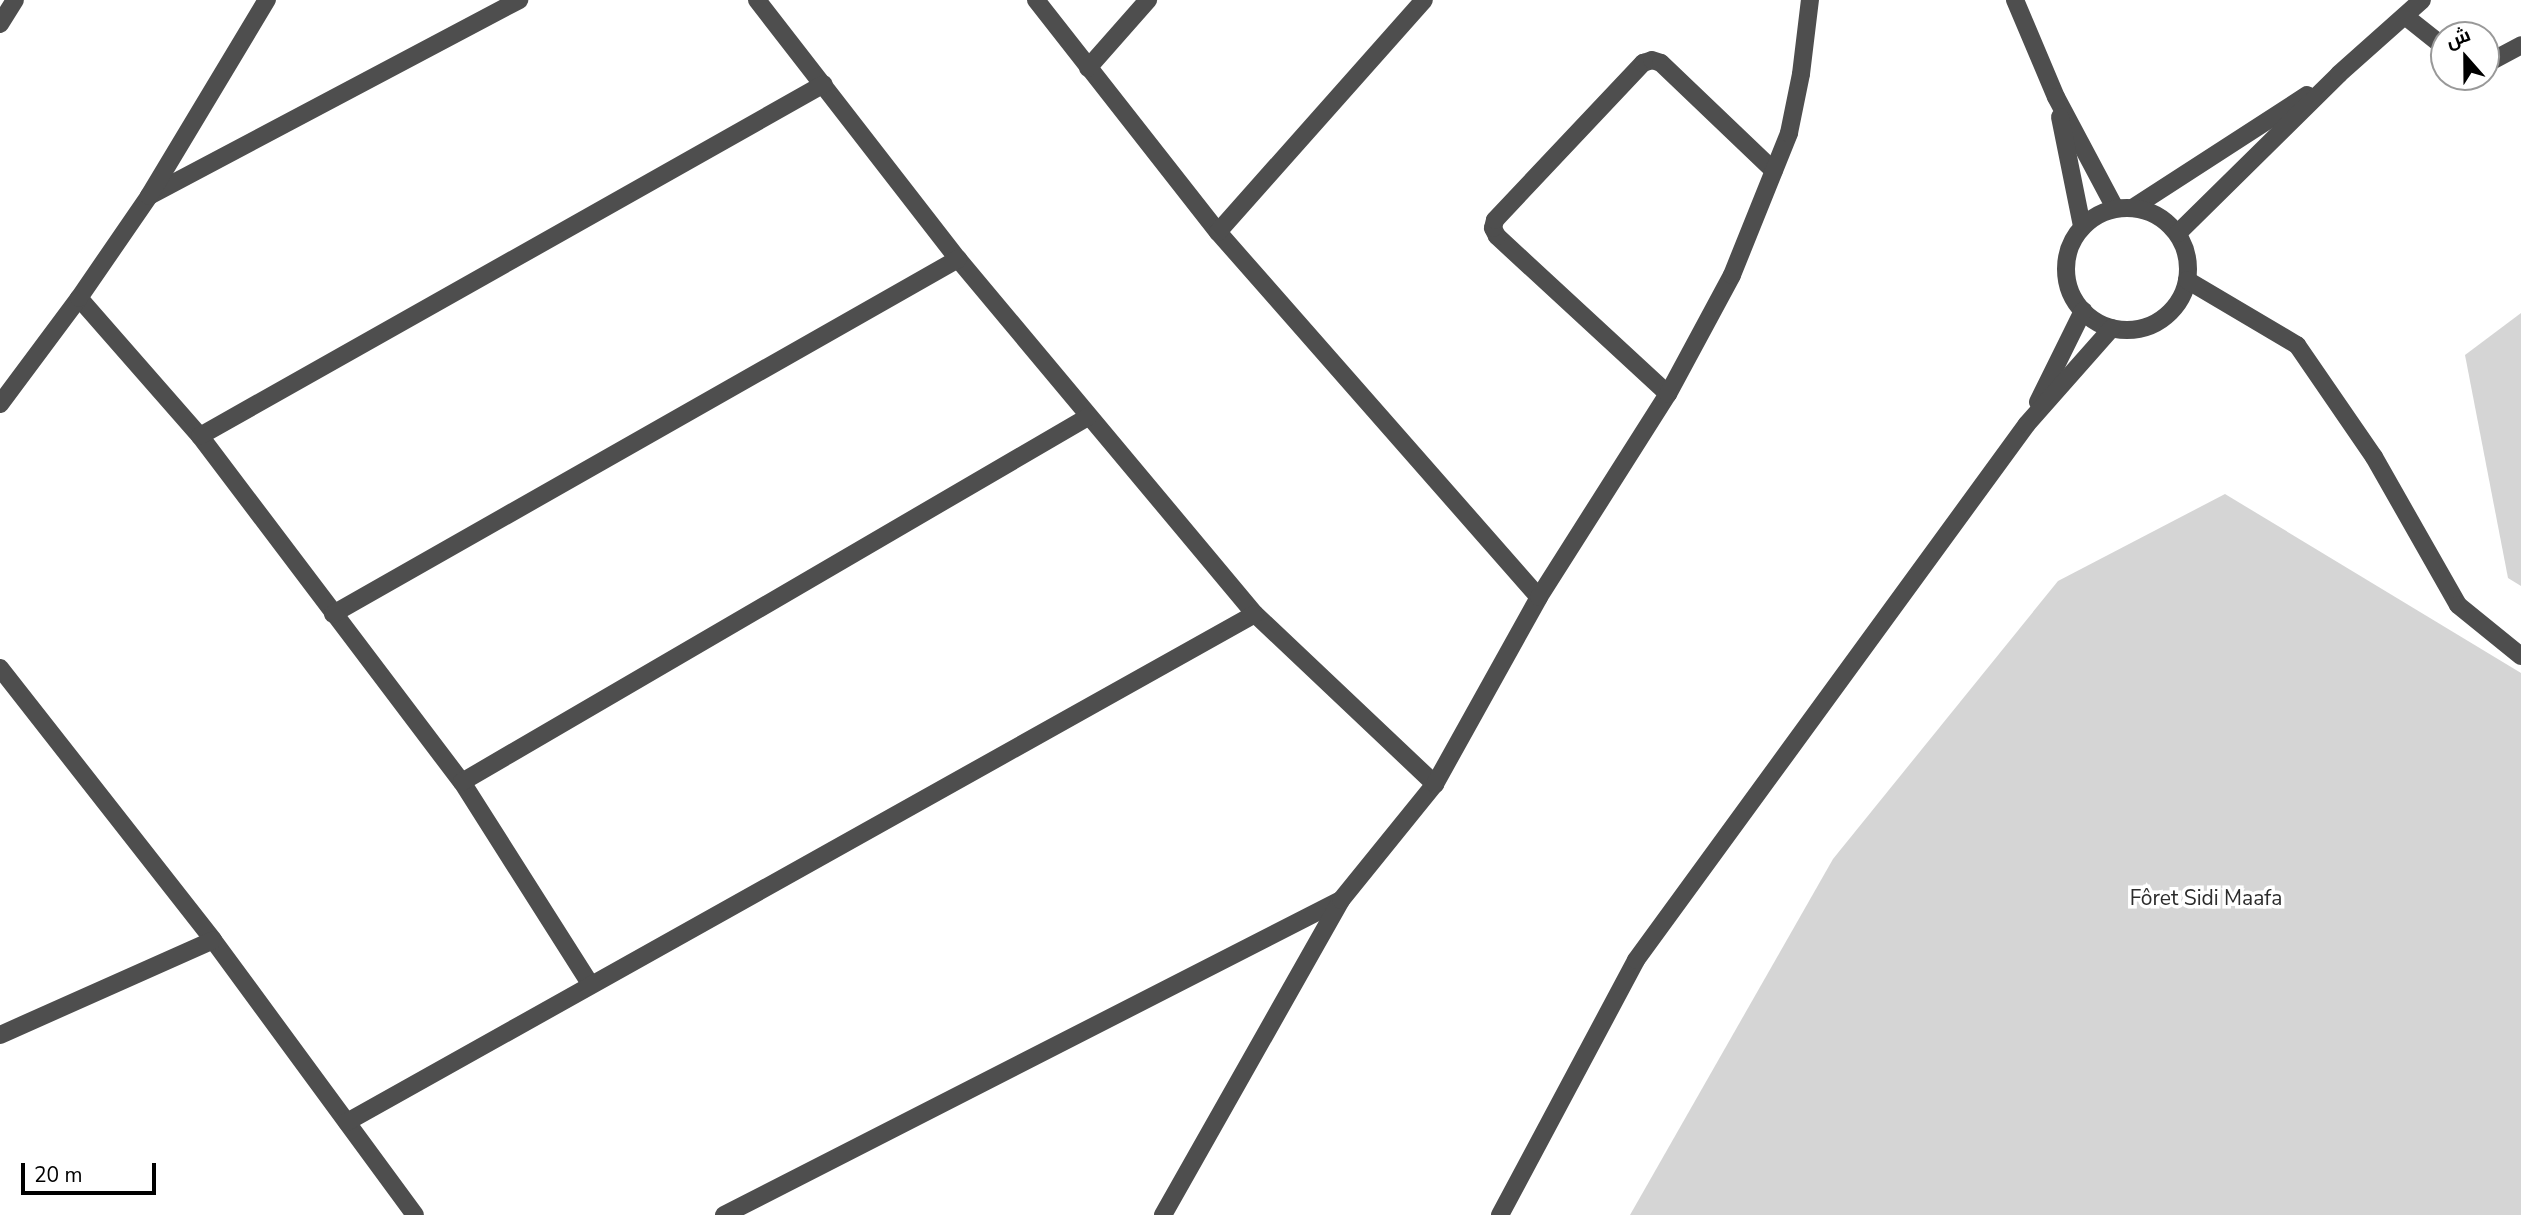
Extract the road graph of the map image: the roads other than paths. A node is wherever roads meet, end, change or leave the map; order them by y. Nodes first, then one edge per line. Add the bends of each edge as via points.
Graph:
1 (15, 0) edge
2 (267, 0) edge
3 (519, 0) edge
4 (757, 0) edge
5 (1036, 0) edge
6 (1148, 0) edge
7 (1424, 0) edge
8 (1810, 0) edge
9 (2015, 0) edge
10 (2422, 0) edge
11 (2405, 16) junction
12 (0, 24) edge
13 (2430, 36) edge
14 (2521, 45) edge
15 (2500, 56) edge
16 (1088, 68) junction
17 (2339, 74) junction
18 (824, 83) junction
19 (2056, 97) junction
20 (1774, 171) junction
21 (149, 196) junction
22 (2134, 207) junction
23 (2115, 208) junction
24 (2082, 226) junction
25 (1218, 232) junction
26 (2178, 233) junction
27 (958, 259) junction
28 (2187, 280) junction
29 (79, 299) junction
30 (2083, 311) junction
31 (2112, 328) junction
32 (1668, 394) junction
33 (0, 404) edge
34 (1088, 417) junction
35 (2027, 424) junction
36 (200, 436) junction
37 (1539, 597) junction
38 (333, 614) junction
39 (1255, 614) junction
40 (2521, 656) edge
41 (0, 668) edge
42 (462, 782) junction
43 (1435, 784) junction
44 (1341, 900) junction
45 (213, 940) junction
46 (590, 984) junction
47 (0, 1035) edge
48 (347, 1122) junction
49 (415, 1215) edge
50 (723, 1215) edge
51 (1163, 1215) edge
52 (1500, 1215) edge

1 - 12 street
2 - 21 street
3 - 21 street
4 - 18 street
5 - 16 street
6 - 16 street
7 - 25 street
8 - 20 street via 1789,133
9 - 19 street
10 - 11 street
11 - 13 street
11 - 17 street
14 - 15 street
16 - 25 street
17 - 22 street
17 - 26 street
18 - 27 street
18 - 36 street
19 - 23 street
19 - 24 street
20 - 32 street via 1732,275
20 - 32 street via 1661,63 1652,60 1643,63 1495,219 1497,236
21 - 29 street
22 - 23 street
22 - 26 street via 2151,211
23 - 24 street
24 - 30 street via 2071,242 2066,278
25 - 37 street
26 - 28 street via 2185,248
27 - 34 street
27 - 38 street
28 - 31 street via 2182,295 2161,319 2146,327
28 - 40 street via 2297,345 2374,457 2458,605
29 - 33 street
29 - 36 street
30 - 31 street
30 - 35 street
31 - 35 street
32 - 37 street
34 - 39 street
34 - 42 street
35 - 52 street via 1636,960
36 - 38 street
37 - 43 street
38 - 42 street
39 - 43 street
39 - 46 street
41 - 45 street
42 - 46 street
43 - 44 street
44 - 50 street
44 - 51 street
45 - 47 street
45 - 48 street
46 - 48 street
48 - 49 street

